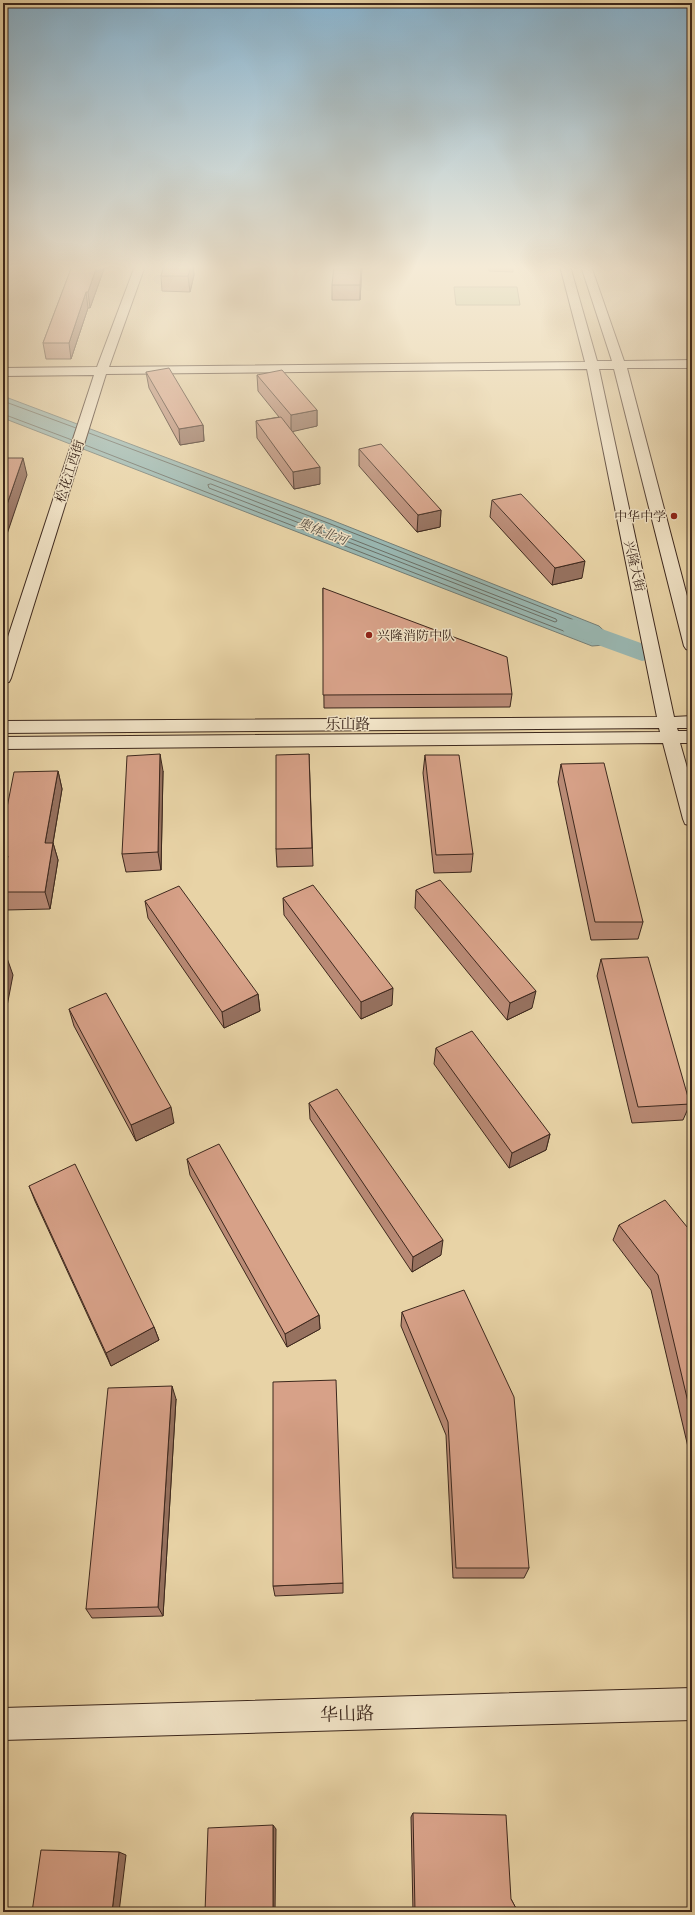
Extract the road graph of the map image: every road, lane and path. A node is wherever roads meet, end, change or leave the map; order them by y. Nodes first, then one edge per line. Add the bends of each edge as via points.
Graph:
1 (107, 355) edge
2 (590, 355) edge
3 (616, 355) edge
4 (692, 364) edge
5 (593, 367) junction
6 (620, 367) junction
7 (692, 368) edge
8 (3, 372) edge
9 (101, 373) junction
10 (3, 376) edge
11 (692, 646) edge
12 (3, 678) edge
13 (692, 722) edge
14 (3, 727) edge
15 (669, 729) junction
16 (692, 737) edge
17 (3, 743) edge
18 (692, 819) edge
19 (692, 1704) edge
20 (3, 1724) edge

1 - 9 street, 松花江西街
2 - 5 street, 兴隆大街
3 - 6 street
4 - 6 street
5 - 6 street
5 - 9 street
5 - 15 street, 兴隆大街
6 - 7 street
6 - 11 street
8 - 9 street
9 - 10 street
9 - 12 street, 松花江西街
13 - 15 street, 乐山路
14 - 15 street, 乐山路
15 - 16 street, 乐山路
15 - 17 street, 乐山路
15 - 18 street, 兴隆大街
19 - 20 street, 华山路

